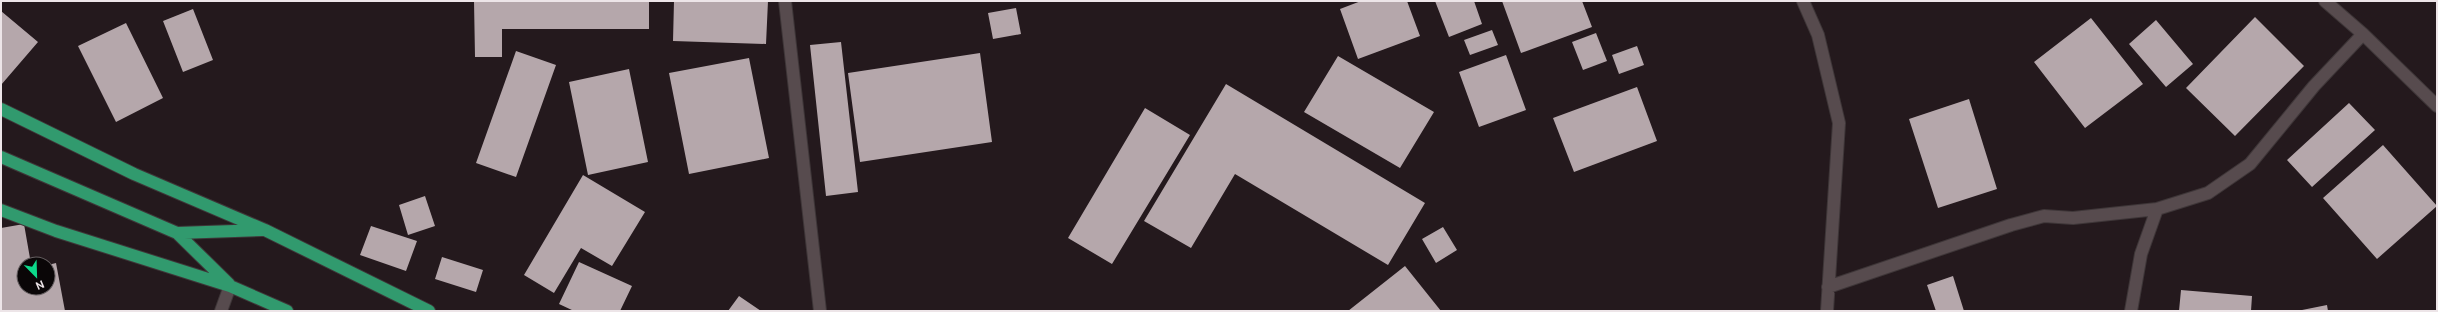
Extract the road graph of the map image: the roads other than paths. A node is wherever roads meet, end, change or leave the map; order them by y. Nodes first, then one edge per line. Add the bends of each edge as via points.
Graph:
1 (785, 1) edge
2 (1803, 1) edge
3 (2325, 1) edge
4 (2363, 34) junction
5 (2437, 106) edge
6 (1, 110) edge
7 (1, 157) edge
8 (2157, 209) junction
9 (1, 210) edge
10 (265, 230) junction
11 (177, 233) junction
12 (230, 286) junction
13 (1828, 287) junction
14 (221, 311) edge
15 (287, 311) edge
16 (430, 311) edge
17 (820, 311) edge
18 (1827, 311) edge
19 (2131, 311) edge

1 - 17 street
2 - 13 street via 1818,35 1839,123
3 - 4 street
4 - 5 street
4 - 8 street via 2314,86 2250,164 2208,193
6 - 10 main road via 134,174
7 - 11 main road
8 - 13 street via 2073,218 2044,216
8 - 19 street via 2141,254
9 - 12 main road via 56,231
10 - 11 main road
10 - 16 main road
11 - 12 main road
12 - 14 street
12 - 15 main road
13 - 18 street

